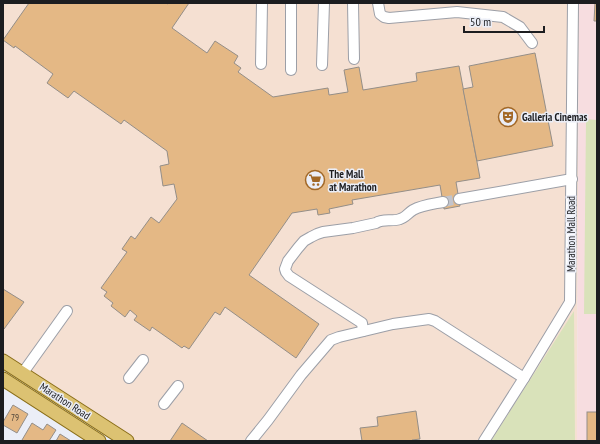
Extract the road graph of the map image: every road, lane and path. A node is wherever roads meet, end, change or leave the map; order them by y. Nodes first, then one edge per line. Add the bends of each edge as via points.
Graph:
1 (262, 3) edge
2 (291, 3) edge
3 (324, 3) edge
4 (353, 3) edge
5 (378, 3) edge
6 (573, 3) edge
7 (532, 43) dead end
8 (354, 59) dead end
9 (261, 64) dead end
10 (322, 65) dead end
11 (291, 70) dead end
12 (572, 179) junction
13 (459, 199) tunnel mouth
14 (443, 202) tunnel mouth
15 (67, 311) dead end
16 (363, 331) junction
17 (143, 360) dead end
18 (3, 361) edge
19 (22, 374) junction
20 (129, 378) dead end
21 (524, 378) junction
22 (3, 379) edge
23 (178, 386) dead end
24 (164, 404) dead end
25 (253, 439) edge
26 (99, 441) edge
27 (126, 441) edge
28 (484, 441) edge

1 - 9 lane
2 - 11 lane
3 - 10 lane
4 - 8 lane
5 - 7 lane via 380,14 389,18 457,12 503,17 520,27
6 - 12 lane, Marathon Mall Road
12 - 13 lane
12 - 21 lane, Marathon Mall Road via 570,302
14 - 16 lane via 413,210 401,219 382,220 366,226 317,234 304,241 288,261 286,272 289,276 362,323
15 - 19 lane
16 - 21 lane via 432,320
16 - 25 lane via 339,337 329,343 301,375
17 - 20 lane
18 - 19 main road, Marathon Road
19 - 27 main road, Marathon Road
21 - 28 lane, Marathon Mall Road
22 - 26 main road, Marathon Road
23 - 24 lane

